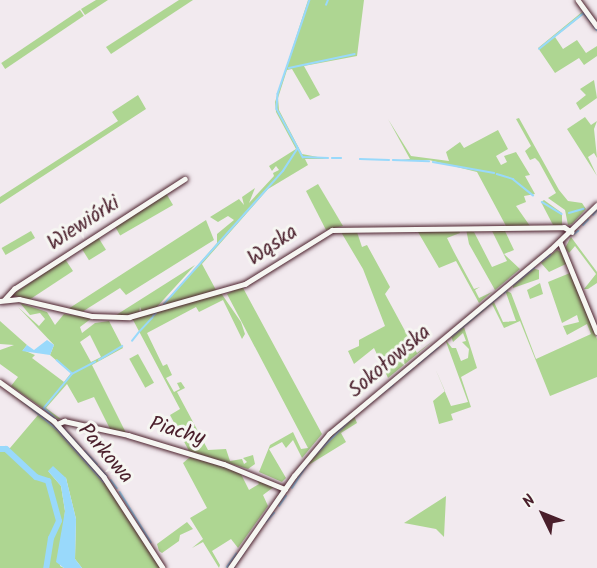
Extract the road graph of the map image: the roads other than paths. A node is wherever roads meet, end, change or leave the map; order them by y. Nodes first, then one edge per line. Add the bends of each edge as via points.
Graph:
1 (578, 0) edge
2 (597, 26) edge
3 (185, 179) dead end
4 (597, 205) edge
5 (572, 231) junction
6 (560, 242) junction
7 (0, 294) edge
8 (2, 300) edge
9 (597, 332) edge
10 (0, 382) edge
11 (57, 424) junction
12 (285, 489) junction
13 (164, 568) edge
14 (230, 568) edge

1 - 2 street
3 - 8 street, Wiewiórki
4 - 5 street, Sokołowska
5 - 6 street, Sokołowska
5 - 8 street, Wąska via 566,227 332,230 251,281 129,317 99,317 19,299
6 - 9 street
6 - 12 street, Sokołowska via 335,428
7 - 8 street
10 - 11 street, Parkowa
11 - 12 street, Piachy via 64,421 128,435 225,464
11 - 13 street, Parkowa via 116,492
12 - 14 street, Sokołowska

